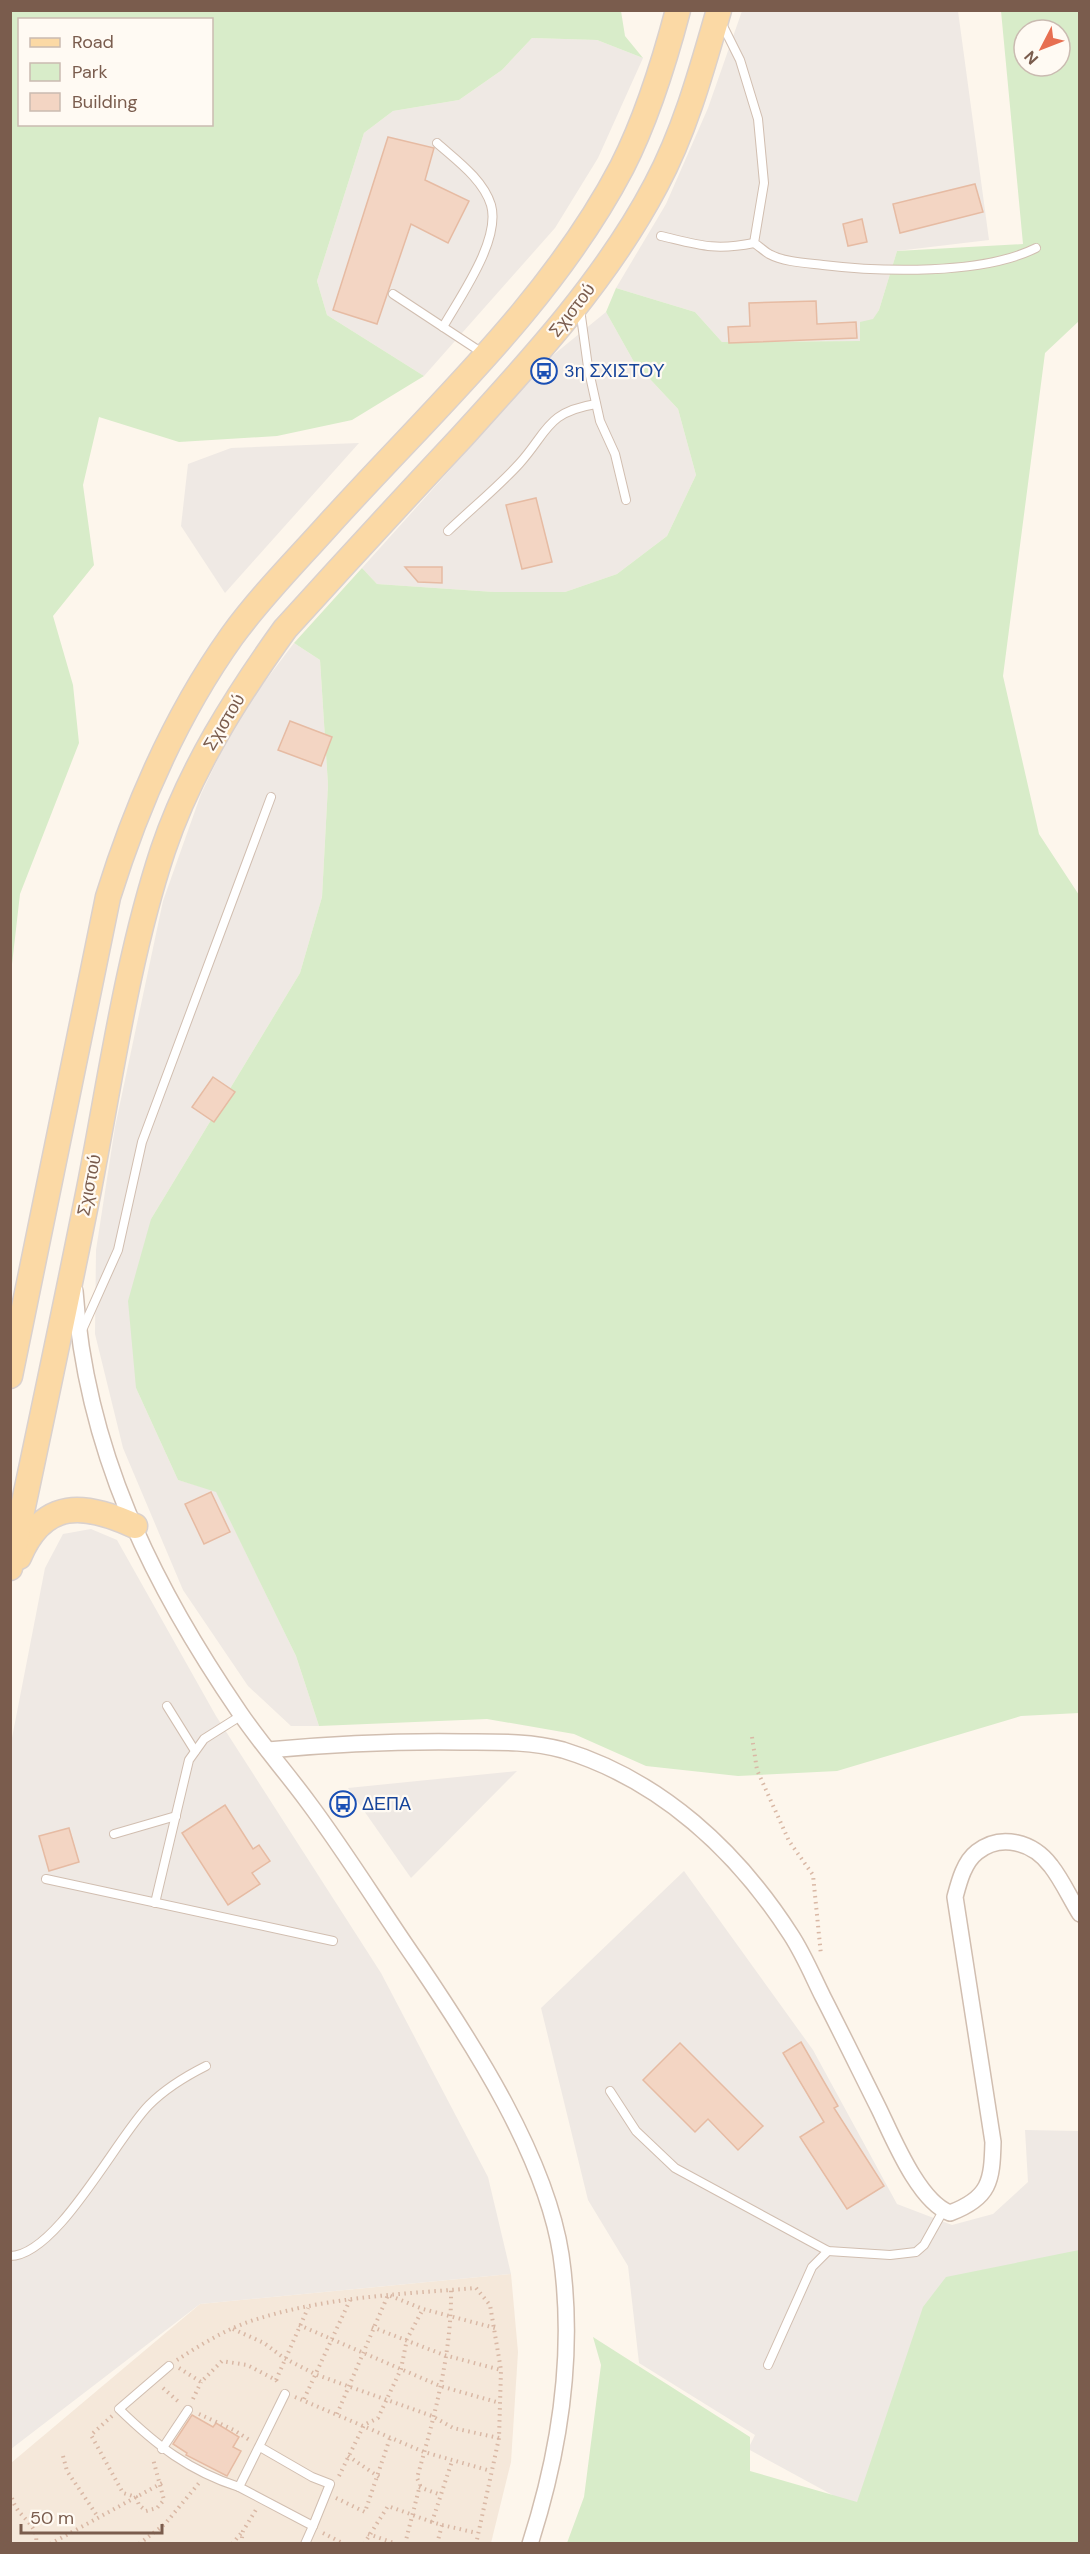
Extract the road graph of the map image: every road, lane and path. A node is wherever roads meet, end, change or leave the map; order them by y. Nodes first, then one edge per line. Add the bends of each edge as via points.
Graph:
1 (678, 10) edge
2 (718, 13) edge
3 (437, 143) dead end
4 (661, 236) dead end
5 (754, 243) junction
6 (1036, 248) dead end
7 (393, 294) dead end
8 (579, 302) junction
9 (443, 327) junction
10 (485, 354) junction
11 (596, 404) junction
12 (626, 500) dead end
13 (448, 531) dead end
14 (271, 797) dead end
15 (35, 1256) junction
16 (73, 1264) junction
17 (10, 1300) edge
18 (78, 1338) junction
19 (10, 1376) edge
20 (135, 1526) junction
21 (10, 1568) edge
22 (10, 1579) edge
23 (167, 1706) dead end
24 (242, 1715) junction
25 (752, 1737) dead end
26 (268, 1750) junction
27 (195, 1751) junction
28 (176, 1816) junction
29 (114, 1834) dead end
30 (46, 1879) dead end
31 (155, 1903) junction
32 (1080, 1914) edge
33 (333, 1941) dead end
34 (816, 1982) junction
35 (206, 2066) dead end
36 (610, 2091) dead end
37 (943, 2211) junction
38 (828, 2251) junction
39 (10, 2256) edge
40 (451, 2290) junction
41 (388, 2295) junction
42 (350, 2300) junction
43 (308, 2308) junction
44 (423, 2309) junction
45 (451, 2317) junction
46 (299, 2325) junction
47 (372, 2327) junction
48 (495, 2328) junction
49 (233, 2329) junction
50 (407, 2339) junction
51 (333, 2341) junction
52 (364, 2352) junction
53 (444, 2355) junction
54 (284, 2358) junction
55 (768, 2365) dead end
56 (169, 2366) junction
57 (401, 2369) junction
58 (501, 2370) junction
59 (317, 2375) junction
60 (154, 2379) junction
61 (276, 2380) junction
62 (201, 2382) junction
63 (440, 2386) junction
64 (348, 2387) junction
65 (285, 2394) junction
66 (304, 2399) junction
67 (387, 2399) junction
68 (500, 2403) junction
69 (119, 2409) junction
70 (188, 2410) junction
71 (337, 2414) junction
72 (432, 2416) junction
73 (364, 2425) junction
74 (390, 2438) junction
75 (499, 2438) junction
76 (260, 2447) junction
77 (162, 2449) junction
78 (424, 2452) junction
79 (63, 2456) dead end
80 (348, 2456) junction
81 (452, 2461) junction
82 (491, 2471) junction
83 (206, 2474) junction
84 (379, 2477) junction
85 (335, 2485) dead end
86 (239, 2487) junction
87 (419, 2487) junction
88 (331, 2495) dead end
89 (441, 2495) junction
90 (136, 2497) junction
91 (12, 2498) edge
92 (262, 2500) junction
93 (411, 2514) junction
94 (98, 2517) junction
95 (432, 2522) junction
96 (442, 2525) junction
97 (315, 2528) junction
98 (243, 2531) junction
99 (477, 2533) junction
100 (368, 2534) junction
101 (36, 2544) edge
102 (50, 2544) edge
103 (139, 2544) edge
104 (232, 2544) edge
105 (241, 2544) edge
106 (305, 2544) edge
107 (344, 2544) edge
108 (364, 2544) edge
109 (397, 2544) edge
110 (405, 2544) edge
111 (437, 2544) edge
112 (476, 2544) edge
113 (530, 2544) edge

1 - 10 main road via 645,113 622,167 560,263
2 - 5 lane via 740,60 758,119 764,183
2 - 8 main road, Σχιστού via 682,125 656,184
3 - 9 lane via 474,177 490,203 493,218 488,243
4 - 5 lane via 700,247 728,249
5 - 6 lane via 769,254 798,262 877,271 954,267 1019,257
7 - 9 lane
8 - 11 lane
8 - 16 main road, Σχιστού via 512,382 285,629 210,744 164,847 146,905
9 - 10 lane
10 - 15 main road via 254,607 212,666 169,739 126,839 108,897
11 - 12 lane via 615,454
11 - 13 lane via 572,408 546,426 519,463
14 - 18 lane via 142,1142 118,1250
15 - 17 main road
15 - 19 main road
16 - 18 street
16 - 21 main road, Σχιστού
18 - 20 street via 89,1397 111,1473
20 - 22 main road via 80,1508 56,1512 41,1523 22,1549
20 - 24 street via 171,1601
23 - 27 lane
24 - 26 street
24 - 27 lane via 204,1739
25 - 34 path via 757,1770 789,1841 813,1875 821,1952
26 - 34 street via 374,1741 512,1742 561,1750 608,1767 648,1787 684,1813 724,1851 792,1936
26 - 113 street via 310,1804 449,2009 539,2175 561,2254 566,2326 561,2417 545,2497
27 - 28 lane via 189,1760
28 - 29 lane
28 - 31 lane
30 - 31 lane
31 - 33 lane
32 - 37 street via 1050,1864 1019,1843 1004,1840 976,1852 962,1873 955,1897 993,2142 992,2171 987,2188 977,2200 951,2213
34 - 37 street via 906,2163
35 - 39 lane via 177,2080 147,2106 73,2209 39,2244
36 - 38 lane via 636,2131 675,2168
37 - 38 lane via 916,2252 890,2255
38 - 55 lane via 812,2267
40 - 41 path
40 - 45 path
40 - 48 path via 476,2288 490,2305
41 - 42 path
41 - 44 path
41 - 47 path
42 - 43 path
42 - 51 path
43 - 46 path
43 - 49 path via 252,2320
44 - 45 path
44 - 50 path
45 - 48 path
45 - 53 path
46 - 51 path
46 - 54 path
47 - 50 path
47 - 52 path
48 - 58 path
49 - 54 path via 264,2343
49 - 56 path
50 - 53 path
50 - 57 path
51 - 52 path
51 - 59 path
52 - 57 path
52 - 64 path
53 - 58 path
53 - 63 path
54 - 59 path
54 - 61 path
56 - 60 lane
56 - 62 path via 182,2368
57 - 63 path
57 - 67 path
58 - 68 path
59 - 64 path
59 - 66 path
60 - 69 lane
60 - 70 path
61 - 62 path via 247,2366 222,2361
61 - 65 path
62 - 70 path
63 - 68 path
63 - 72 path
64 - 67 path
64 - 71 path
65 - 66 path
65 - 76 lane
66 - 71 path
67 - 72 path
67 - 73 path via 378,2418
68 - 75 path
69 - 77 lane
69 - 90 path via 91,2435 123,2493
70 - 76 path via 234,2430
70 - 77 lane
71 - 73 path
72 - 75 path via 453,2428
72 - 78 path
73 - 74 path
73 - 80 path
74 - 78 path
74 - 84 path
75 - 82 path
76 - 86 lane
76 - 97 lane via 330,2484
77 - 83 lane
78 - 81 path
78 - 87 path via 417,2478
79 - 94 path via 67,2471
80 - 84 path
80 - 85 path
81 - 82 path
81 - 89 path
82 - 99 path
83 - 86 lane
83 - 103 path via 165,2524
84 - 88 path via 365,2512
86 - 92 lane
87 - 89 path
87 - 93 path
89 - 95 path
90 - 90 path via 146,2511 157,2508 164,2500 162,2483
90 - 94 path
91 - 101 path via 15,2510 35,2529
92 - 97 lane
92 - 98 path
93 - 95 path
93 - 100 path via 388,2506
93 - 110 path
94 - 102 path
95 - 96 path
96 - 99 path
96 - 111 path
97 - 106 lane
97 - 107 path
98 - 104 path
98 - 105 path
99 - 112 path
100 - 108 path
100 - 109 path

